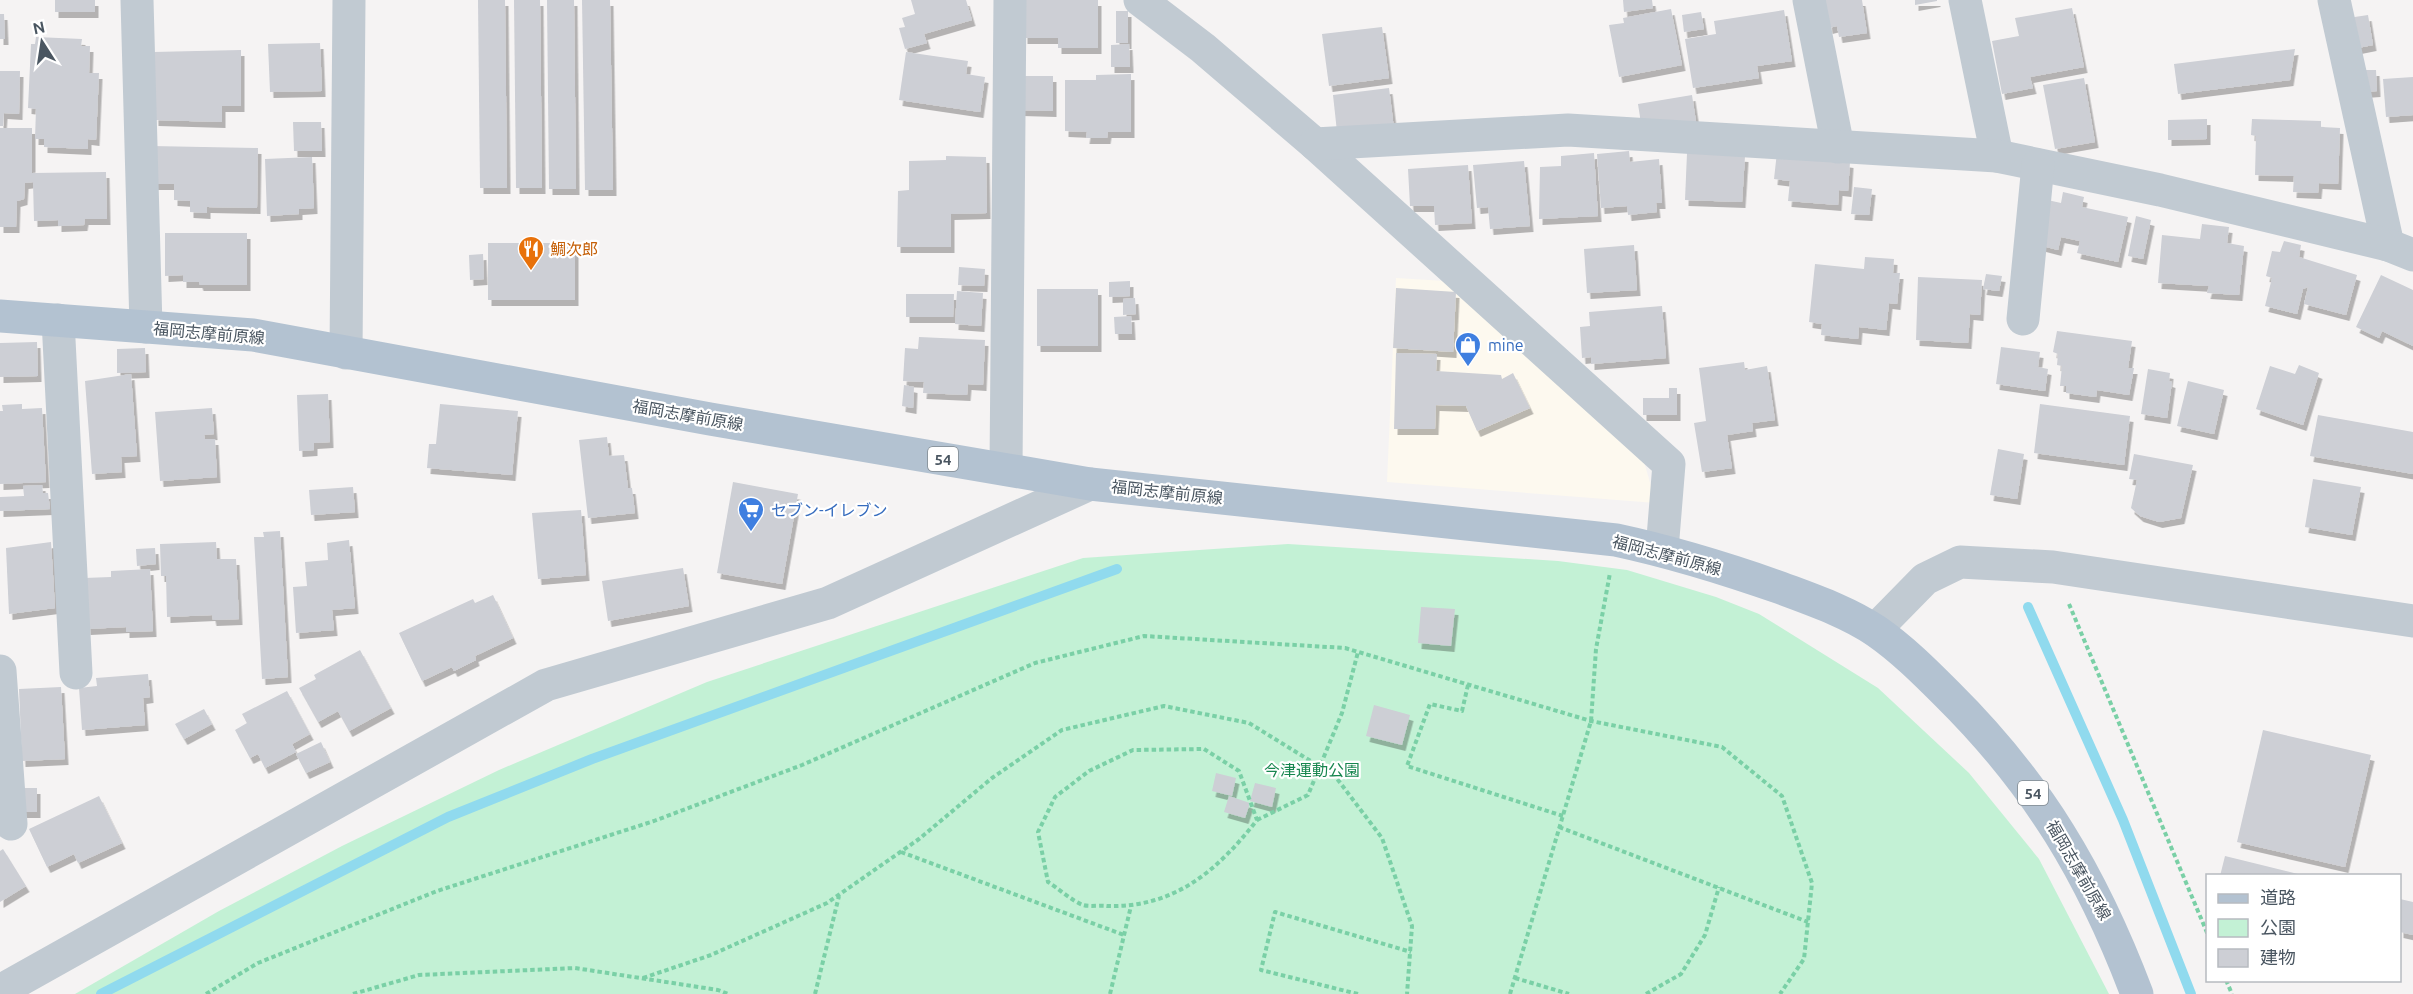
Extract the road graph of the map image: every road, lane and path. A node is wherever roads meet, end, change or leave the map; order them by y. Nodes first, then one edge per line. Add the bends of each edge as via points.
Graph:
1 (137, 0) edge
2 (349, 0) edge
3 (1010, 0) edge
4 (1140, 0) edge
5 (1809, 0) edge
6 (1965, 0) edge
7 (2334, 0) edge
8 (1315, 144) junction
9 (1838, 147) junction
10 (1997, 156) junction
11 (2038, 165) junction
12 (2400, 250) edge
13 (0, 316) edge
14 (2023, 319) dead end
15 (58, 320) junction
16 (146, 327) junction
17 (346, 353) junction
18 (1005, 469) junction
19 (1090, 484) junction
20 (1616, 540) junction
21 (1662, 550) junction
22 (2053, 567) junction
23 (2413, 621) edge
24 (1875, 630) junction
25 (1358, 652) junction
26 (0, 671) edge
27 (76, 673) dead end
28 (1468, 685) junction
29 (1591, 722) junction
30 (1320, 767) junction
31 (1563, 816) junction
32 (1257, 820) junction
33 (11, 824) dead end
34 (1559, 827) junction
35 (901, 852) junction
36 (1719, 888) junction
37 (840, 894) junction
38 (1131, 906) junction
39 (1808, 922) junction
40 (2206, 930) edge
41 (1124, 935) junction
42 (1411, 952) junction
43 (643, 978) junction
44 (1515, 978) junction
45 (0, 991) edge
46 (206, 994) edge
47 (353, 994) edge
48 (728, 994) edge
49 (815, 994) edge
50 (1110, 994) edge
51 (1358, 994) edge
52 (1407, 994) edge
53 (1510, 994) edge
54 (1569, 994) edge
55 (1646, 994) edge
56 (1779, 994) edge
57 (2137, 994) edge

1 - 16 street
2 - 17 street
3 - 18 street
4 - 8 street
5 - 9 street
6 - 10 street
7 - 12 street
8 - 9 street via 1568,130
8 - 21 street via 1669,464
9 - 10 street
10 - 11 street
11 - 12 street via 2160,190
11 - 14 street
13 - 15 main road, 福岡志摩前原線 / 54
15 - 16 main road, 福岡志摩前原線 / 54
15 - 27 street
16 - 17 main road, 福岡志摩前原線 / 54 via 253,335
17 - 18 main road, 福岡志摩前原線 / 54
18 - 19 main road, 福岡志摩前原線 / 54
19 - 20 main road, 福岡志摩前原線 / 54
19 - 45 street via 828,603 546,685
20 - 21 main road, 福岡志摩前原線 / 54
20 - 29 path via 1596,649
21 - 24 main road, 福岡志摩前原線 / 54 via 1819,602
22 - 23 street
22 - 24 street via 1960,562 1925,579
22 - 40 path
24 - 57 main road, 福岡志摩前原線 / 54 via 1923,670 1980,727 2036,796 2076,859 2112,929
25 - 28 path
25 - 30 path via 1342,713
25 - 46 path via 1345,648 1144,636 1035,663 802,765 654,821 437,891 258,963
26 - 33 street
28 - 29 path
28 - 31 path via 1462,711 1430,704 1407,766
29 - 31 path
29 - 39 path via 1722,747 1782,796 1812,883
30 - 32 path via 1308,795
30 - 35 path via 1249,723 1164,706 1062,730 992,778
30 - 42 path via 1335,776 1382,838 1412,926
31 - 34 path
32 - 38 path via 1209,873 1170,894
32 - 38 path via 1239,771 1204,749 1133,750 1089,771 1055,797 1038,832 1048,882 1083,905
34 - 36 path
34 - 44 path
35 - 37 path
35 - 41 path
36 - 39 path
36 - 55 path via 1705,935 1681,974
37 - 43 path via 711,955
37 - 49 path
38 - 41 path
39 - 56 path via 1804,958
41 - 50 path
42 - 51 path via 1275,912 1261,970
42 - 52 path
43 - 47 path via 575,968 419,975
43 - 48 path
44 - 53 path
44 - 54 path

